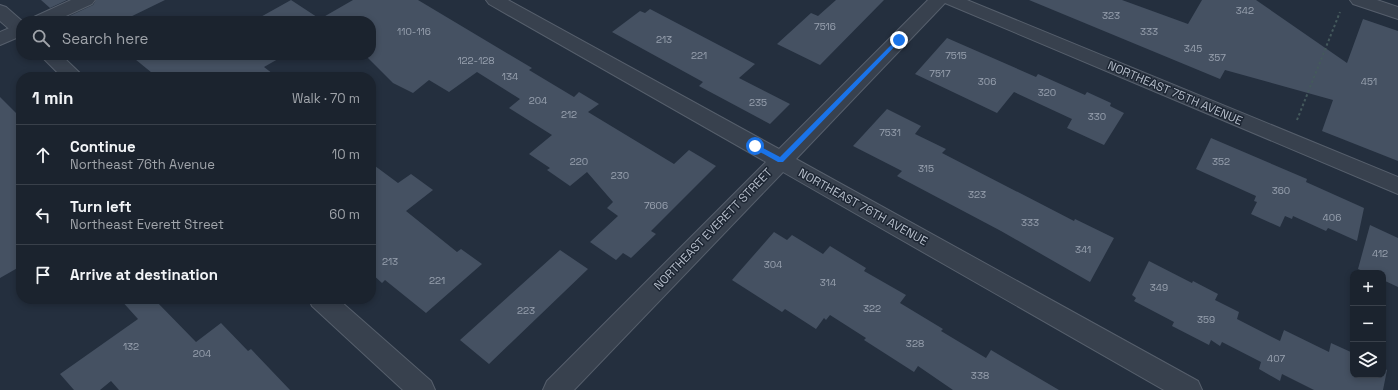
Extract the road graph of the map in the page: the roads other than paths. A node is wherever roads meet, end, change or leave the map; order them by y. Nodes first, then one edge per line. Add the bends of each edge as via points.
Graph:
1 (86, 0) edge
2 (495, 0) edge
3 (938, 0) edge
4 (952, 0) edge
5 (1359, 0) edge
6 (0, 11) edge
7 (1398, 13) edge
8 (51, 16) edge
9 (16, 25) edge
10 (16, 32) edge
11 (0, 39) edge
12 (55, 60) edge
13 (68, 72) edge
14 (781, 161) junction
15 (1398, 186) edge
16 (327, 304) edge
17 (422, 390) edge
18 (556, 390) edge
19 (1189, 390) edge

1 - 8 street
2 - 14 street, NORTHEAST 76TH AVENUE
3 - 14 street, NORTHEAST EVERETT STREET
4 - 15 street, NORTHEAST 75TH AVENUE
5 - 7 street
6 - 9 street
10 - 11 street
12 - 13 street
14 - 18 street, NORTHEAST EVERETT STREET
14 - 19 street, NORTHEAST 76TH AVENUE
16 - 17 street

